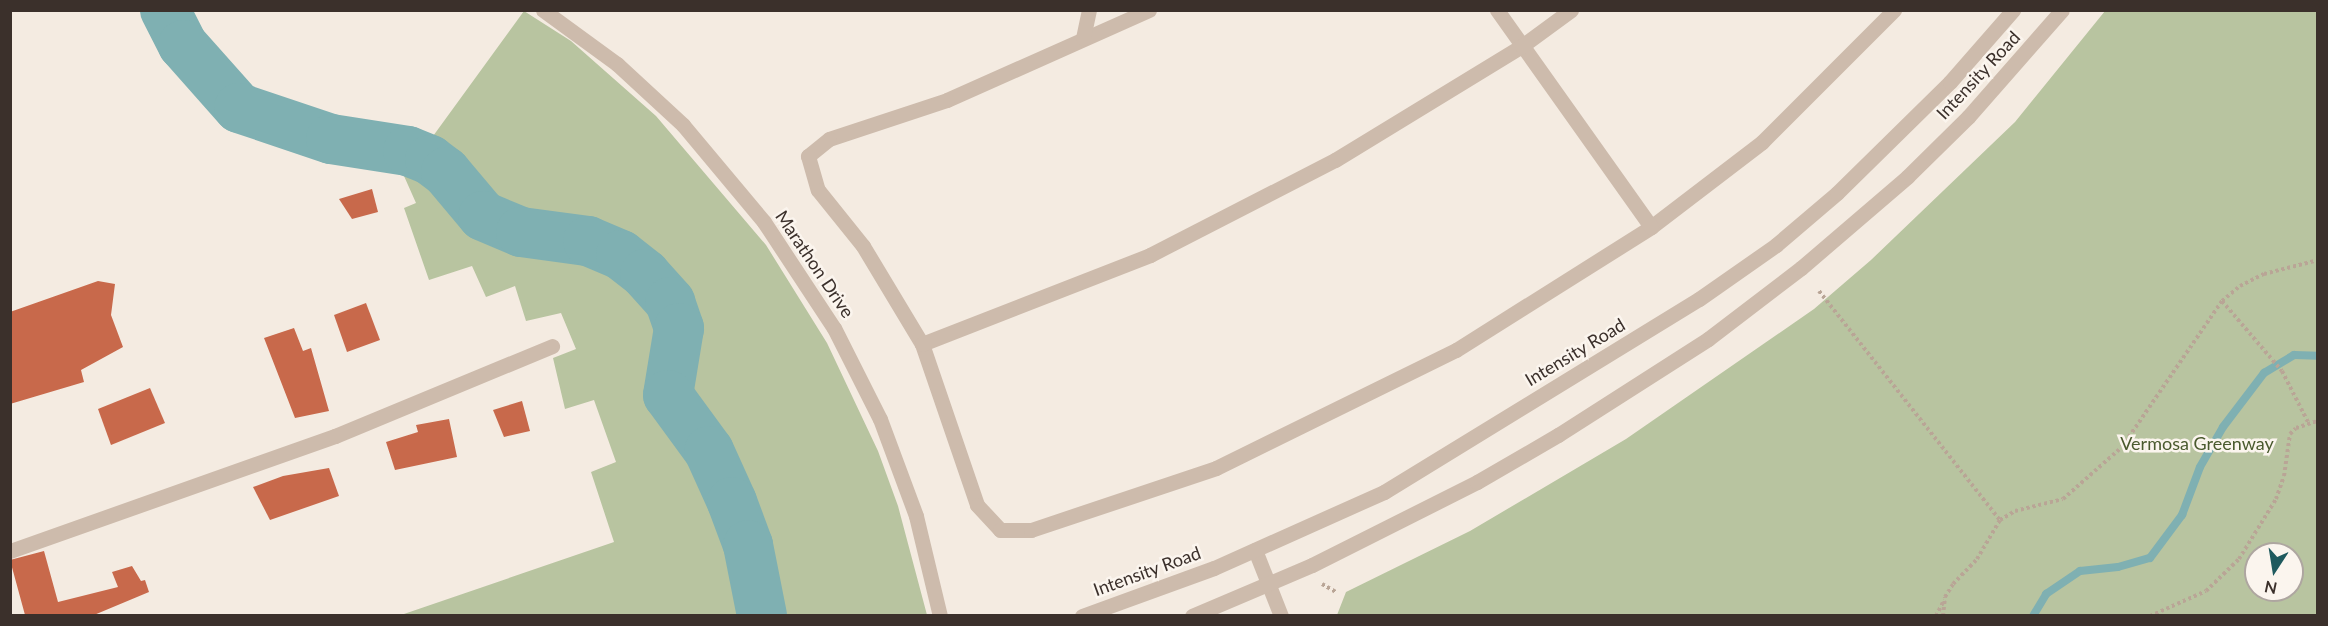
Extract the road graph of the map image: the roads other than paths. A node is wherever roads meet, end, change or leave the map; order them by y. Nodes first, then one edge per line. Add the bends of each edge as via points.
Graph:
1 (543, 10) edge
2 (1089, 10) edge
3 (1149, 10) edge
4 (1497, 10) edge
5 (1571, 10) edge
6 (1894, 10) edge
7 (2013, 10) edge
8 (2062, 10) edge
9 (1083, 38) junction
10 (1522, 46) junction
11 (1651, 227) junction
12 (922, 344) junction
13 (552, 346) dead end
14 (1255, 550) junction
15 (10, 551) edge
16 (1269, 584) junction
17 (940, 615) edge
18 (1082, 615) edge
19 (1192, 615) edge
20 (1281, 615) edge

1 - 17 street, Marathon Drive via 617,64 683,124 764,222 834,328 880,419 912,506
2 - 9 street
3 - 9 street
4 - 10 street
5 - 10 street
6 - 11 street via 1761,142
7 - 14 street, Intensity Road via 1895,139 1776,245 1699,299 1384,492
8 - 16 street, Intensity Road via 1968,117 1907,177 1801,268 1708,339 1477,482
9 - 12 street via 947,100 829,139 808,156 818,190 863,246
10 - 11 street
10 - 12 street via 1335,160 1150,255
11 - 12 street via 1456,350 1216,468 1031,530 1000,530 977,505
13 - 15 street via 334,436
14 - 16 street
14 - 18 street, Intensity Road
16 - 19 street, Intensity Road
16 - 20 street

